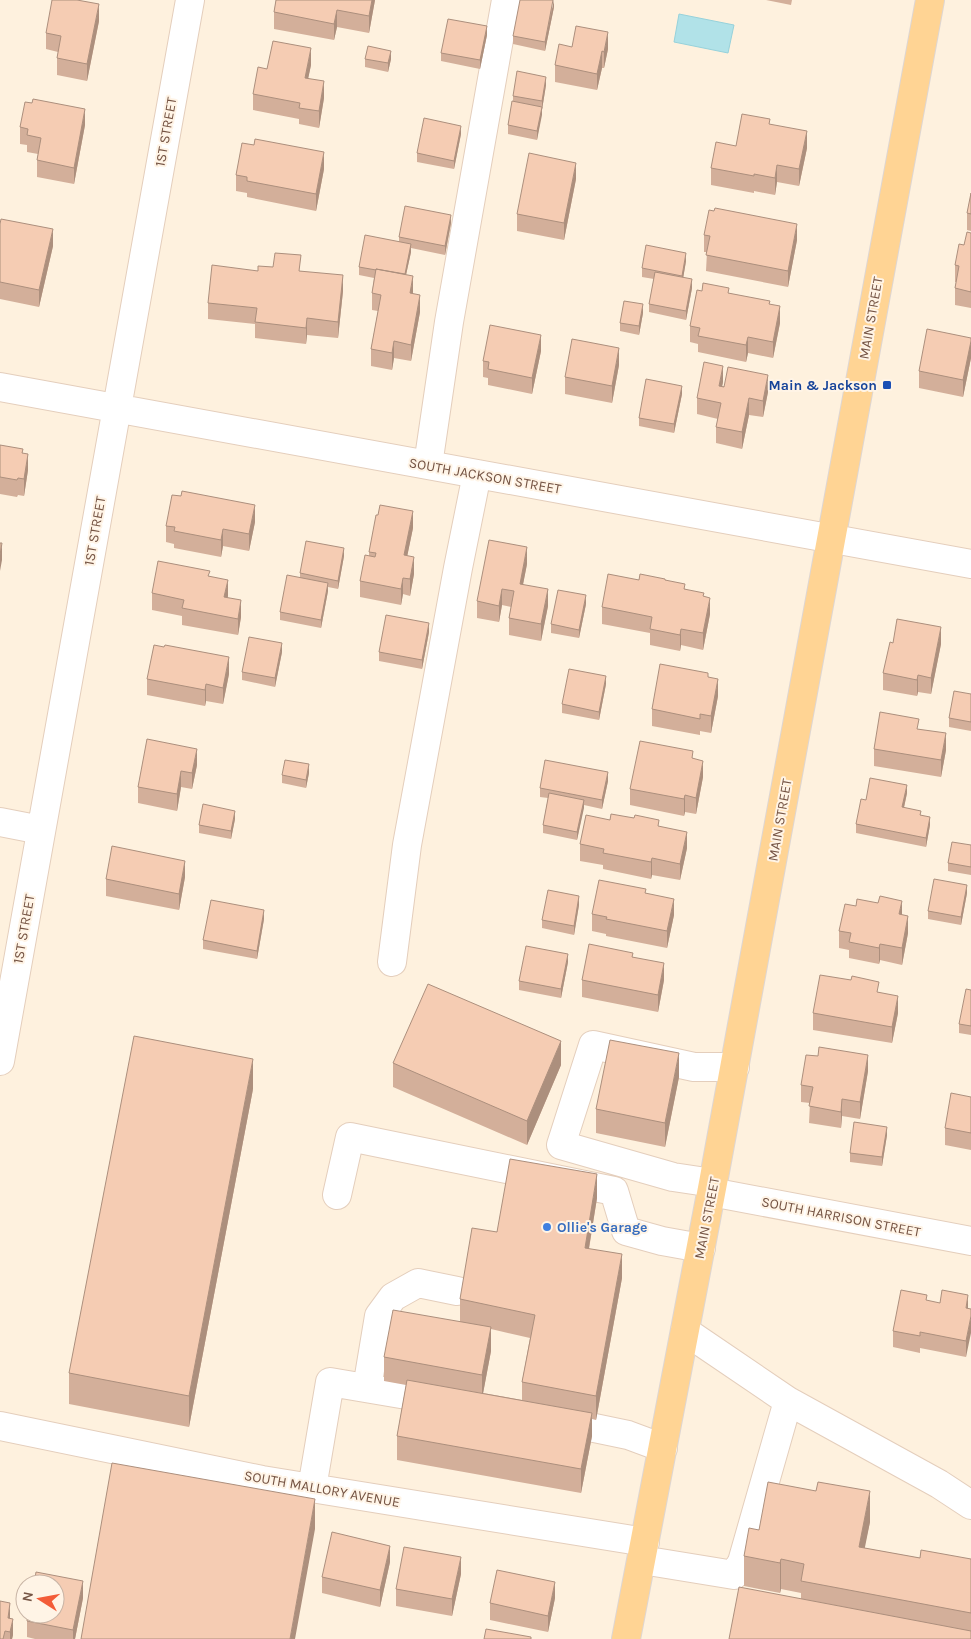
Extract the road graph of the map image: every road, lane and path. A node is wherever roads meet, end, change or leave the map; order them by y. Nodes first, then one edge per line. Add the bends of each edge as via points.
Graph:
1 (190, 0) edge
2 (506, 0) edge
3 (930, 0) edge
4 (0, 387) edge
5 (117, 408) junction
6 (428, 465) junction
7 (477, 474) junction
8 (831, 538) junction
9 (971, 564) edge
10 (0, 822) edge
11 (41, 830) junction
12 (392, 962) dead end
13 (0, 1061) edge
14 (735, 1067) junction
15 (712, 1188) junction
16 (337, 1195) dead end
17 (971, 1241) edge
18 (701, 1248) junction
19 (457, 1291) dead end
20 (685, 1331) junction
21 (367, 1388) junction
22 (788, 1401) junction
23 (465, 1405) edge
24 (533, 1416) edge
25 (0, 1426) edge
26 (663, 1448) junction
27 (312, 1488) junction
28 (971, 1505) edge
29 (643, 1551) junction
30 (626, 1639) edge

1 - 5 street, 1ST STREET
2 - 6 street
3 - 8 main road, MAIN STREET
4 - 5 street, SOUTH JACKSON STREET
5 - 6 street, SOUTH JACKSON STREET
5 - 11 street, 1ST STREET
6 - 7 street, SOUTH JACKSON STREET
7 - 8 street, SOUTH JACKSON STREET
7 - 12 street via 407,845
8 - 9 street, SOUTH JACKSON STREET
8 - 14 main road, MAIN STREET
10 - 11 street
11 - 13 street, 1ST STREET
14 - 15 main road, MAIN STREET
14 - 15 street, SOUTH HARRISON STREET via 694,1067 593,1045 561,1146
15 - 17 street, SOUTH HARRISON STREET
15 - 18 main road, MAIN STREET
16 - 18 street via 350,1137 614,1191 626,1231
18 - 20 main road, MAIN STREET
19 - 21 street via 418,1283 393,1297 379,1316
20 - 22 street
20 - 26 main road, MAIN STREET
21 - 23 street
21 - 27 street via 330,1382
22 - 28 street
22 - 29 street, SOUTH MALLORY AVENUE via 742,1562 734,1575
24 - 26 street via 628,1435
25 - 27 street, SOUTH MALLORY AVENUE
26 - 29 main road, MAIN STREET
27 - 29 street, SOUTH MALLORY AVENUE
29 - 30 main road, MAIN STREET

